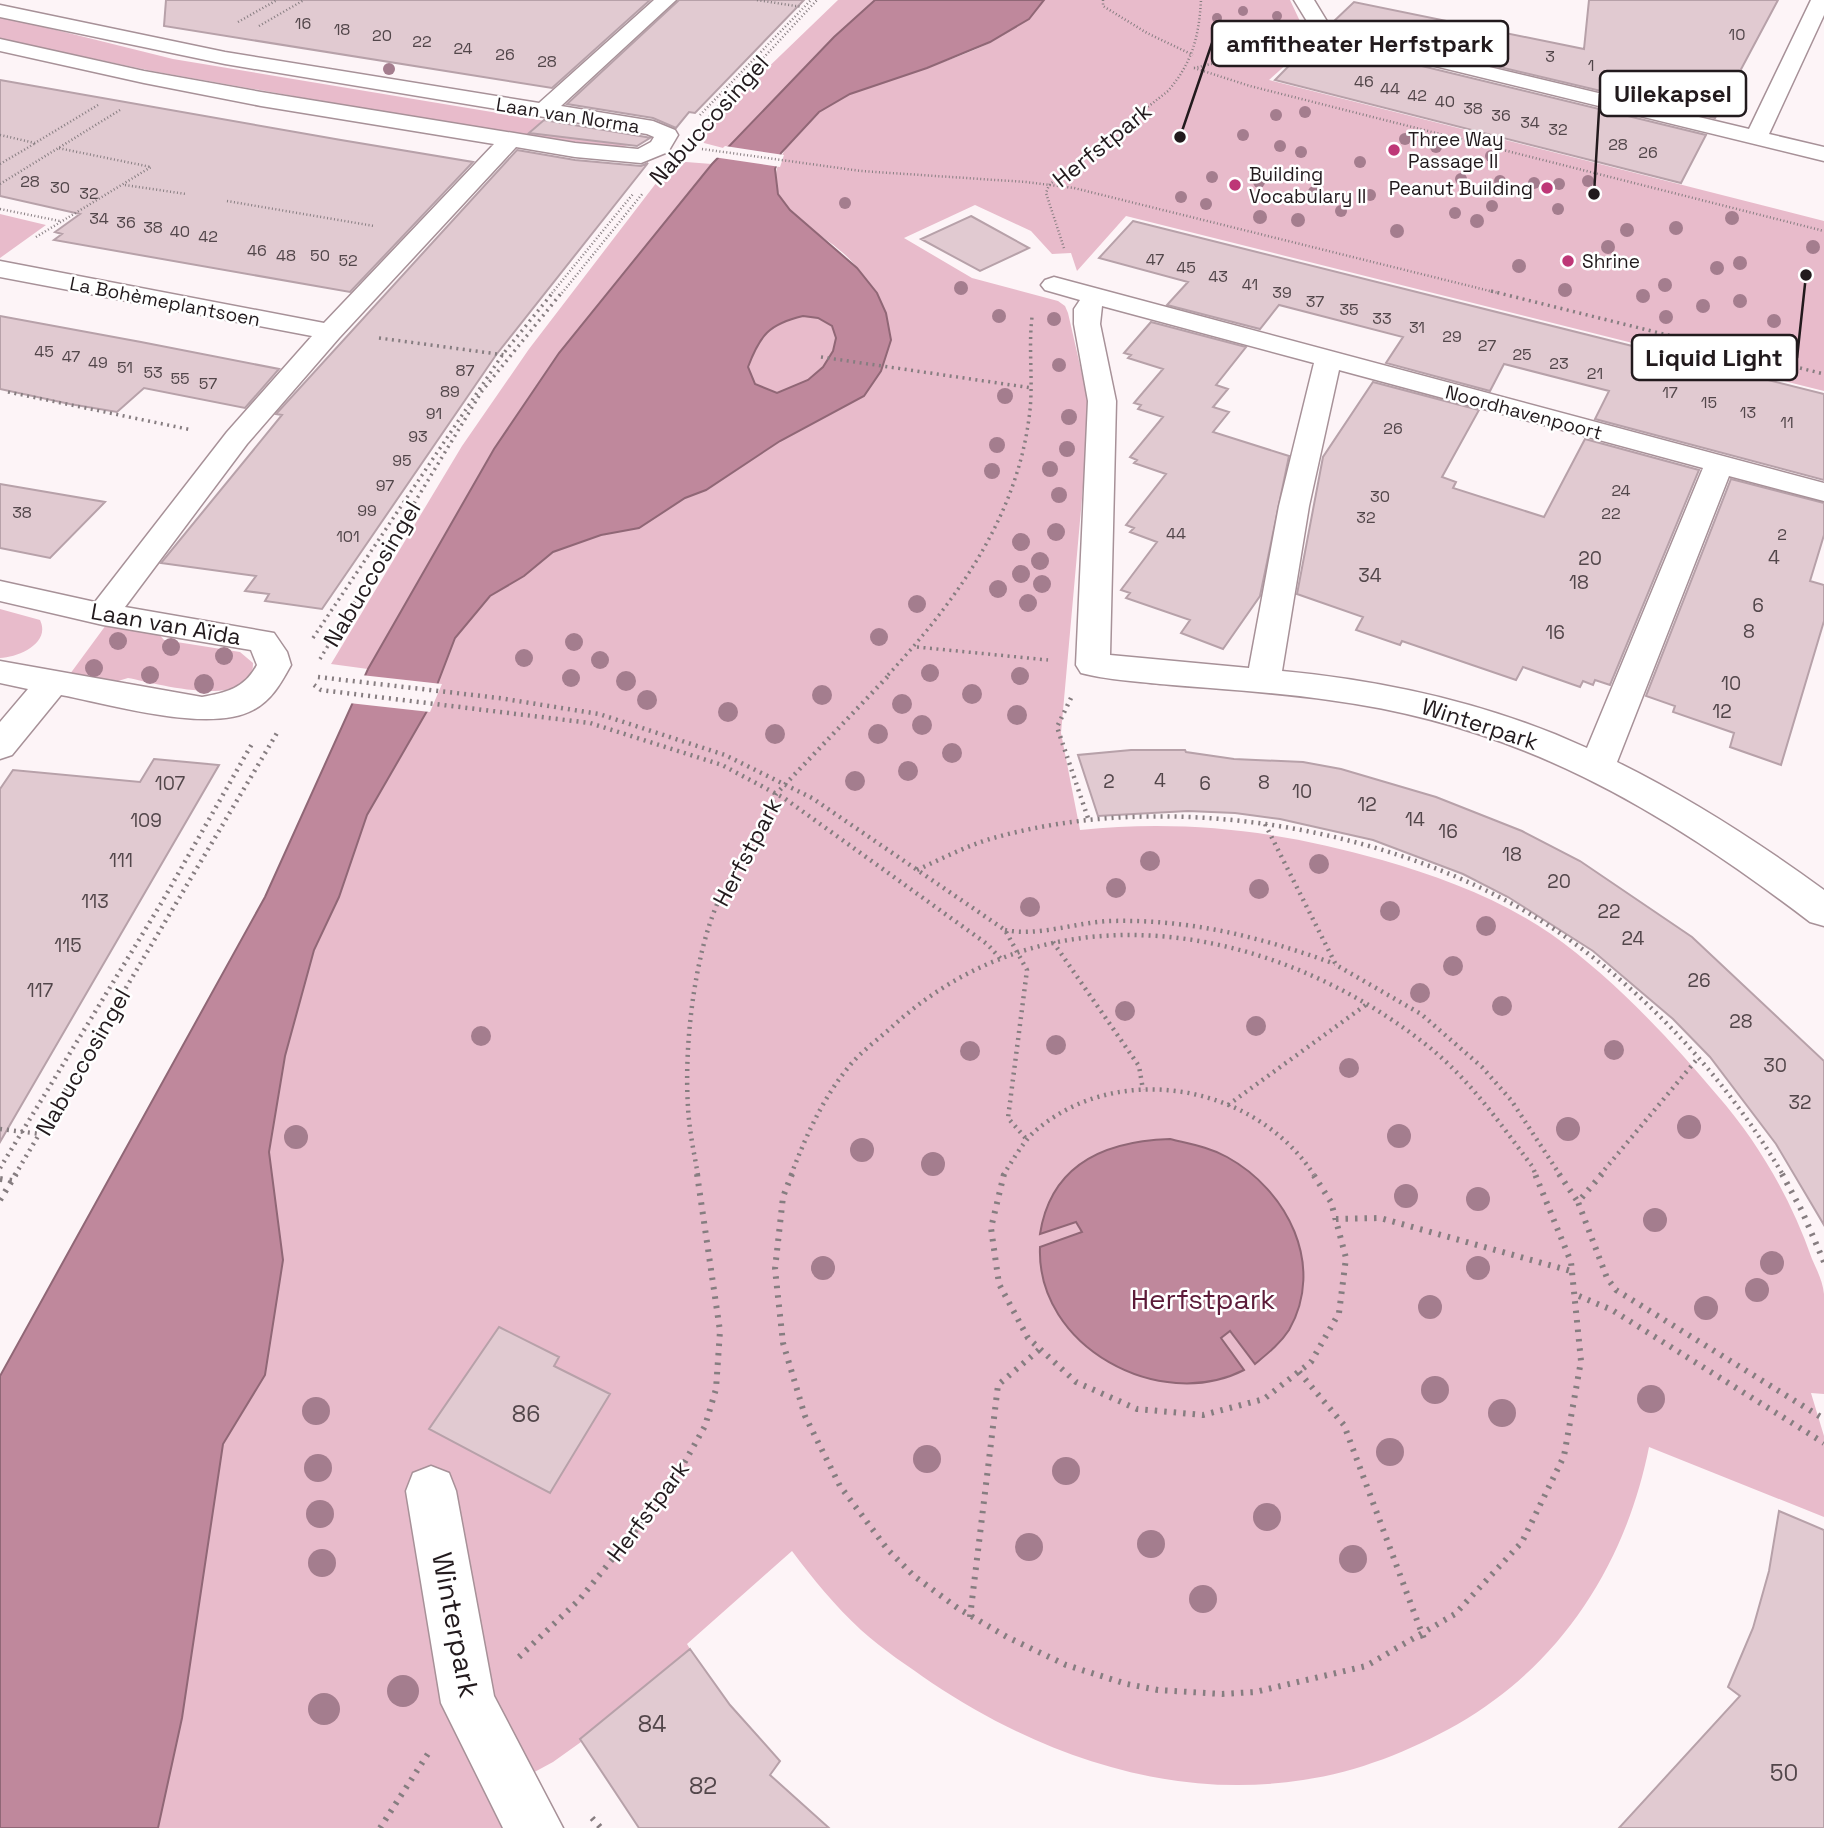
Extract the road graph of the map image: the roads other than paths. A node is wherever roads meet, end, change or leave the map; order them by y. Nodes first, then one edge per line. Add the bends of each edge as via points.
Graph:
1 (666, 0) edge
2 (1304, 0) edge
3 (1821, 0) edge
4 (0, 11) edge
5 (0, 46) edge
6 (543, 111) junction
7 (1756, 138) junction
8 (510, 140) junction
9 (1824, 154) edge
10 (0, 269) edge
11 (1054, 285) road end
12 (1094, 298) junction
13 (330, 332) junction
14 (1328, 360) junction
15 (1718, 464) junction
16 (1824, 492) edge
17 (0, 591) edge
18 (103, 614) junction
19 (0, 672) edge
20 (1264, 680) junction
21 (52, 683) junction
22 (0, 746) edge
23 (1597, 768) junction
24 (1824, 911) edge
25 (431, 1491) dead end
26 (534, 1828) edge

1 - 6 street
2 - 7 street via 1320,27 1331,35
3 - 7 street
4 - 6 street, Laan van Norma via 225,58
5 - 8 street, Laan van Norma via 144,78
6 - 8 street, Laan van Norma via 653,128 667,135 660,147 630,157
7 - 9 street
8 - 13 street
10 - 13 street, La Bohèmeplantsoen
11 - 12 street, Noordhavenpoort
12 - 14 street, Noordhavenpoort
12 - 20 street, Winterpark via 1087,309 1087,324 1102,401 1102,426 1084,664
13 - 18 street via 237,438
14 - 15 street, Noordhavenpoort
14 - 20 street via 1294,506
15 - 16 street, Noordhavenpoort
15 - 23 street
17 - 18 street, Laan van Aïda
18 - 21 street, Laan van Aïda via 262,641 274,665 264,684 241,702 202,709
19 - 21 street, Laan van Aïda
20 - 23 street, Winterpark via 1407,700 1479,721
21 - 22 street
23 - 24 street, Winterpark via 1717,835
25 - 26 street, Winterpark via 468,1703

